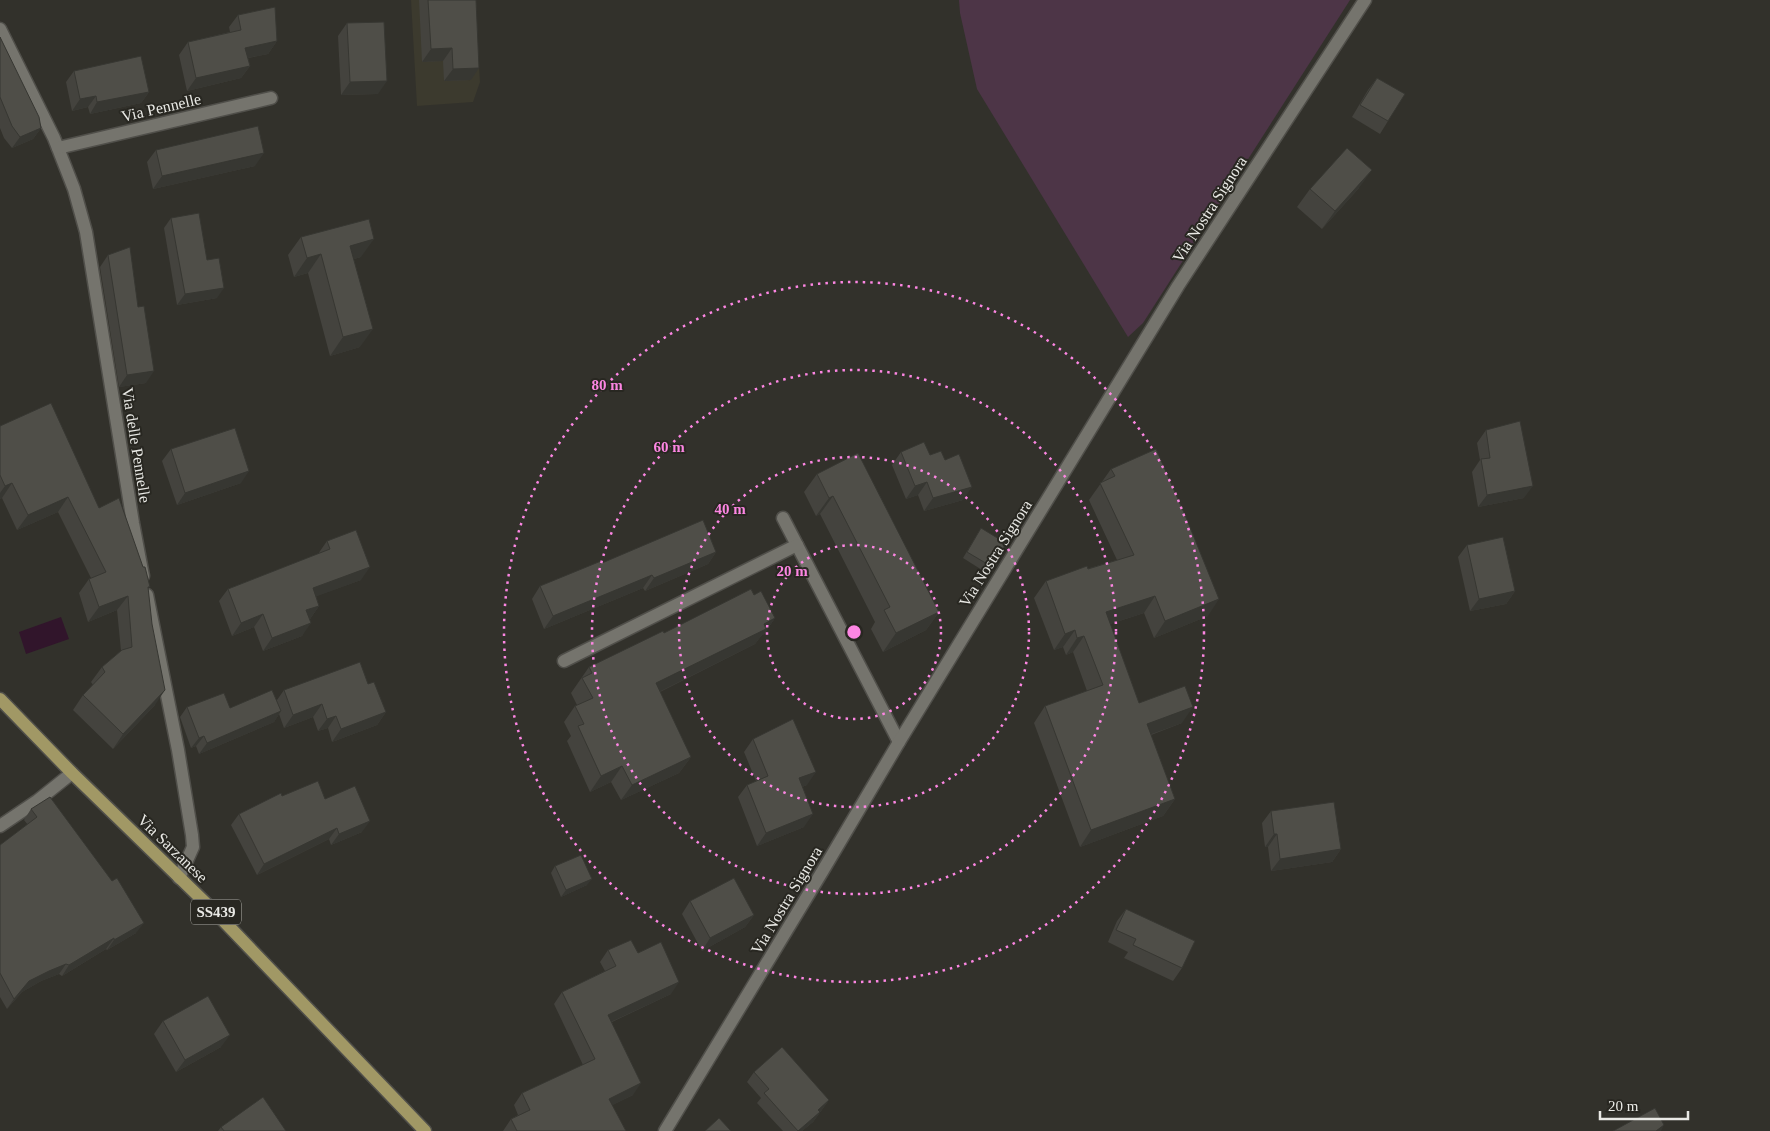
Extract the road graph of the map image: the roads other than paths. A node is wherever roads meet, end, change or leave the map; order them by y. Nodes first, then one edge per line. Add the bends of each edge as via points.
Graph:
1 (1365, 0) edge
2 (0, 29) edge
3 (271, 98) dead end
4 (58, 148) junction
5 (783, 518) dead end
6 (797, 545) junction
7 (564, 661) dead end
8 (0, 699) edge
9 (899, 742) junction
10 (72, 773) junction
11 (0, 826) edge
12 (179, 878) junction
13 (425, 1131) edge
14 (665, 1131) edge

1 - 9 street, Via Nostra Signora via 1178,286
2 - 4 street, Via delle Pennelle
3 - 4 street, Via Pennelle
4 - 12 street, Via delle Pennelle via 86,232 133,523 178,750 194,847
5 - 6 street
6 - 7 street
6 - 9 street
8 - 10 main road, Via Sarzanese / SS439
9 - 14 street, Via Nostra Signora
10 - 11 street
10 - 12 main road, Via Sarzanese / SS439
12 - 13 main road, Via Sarzanese / SS439

